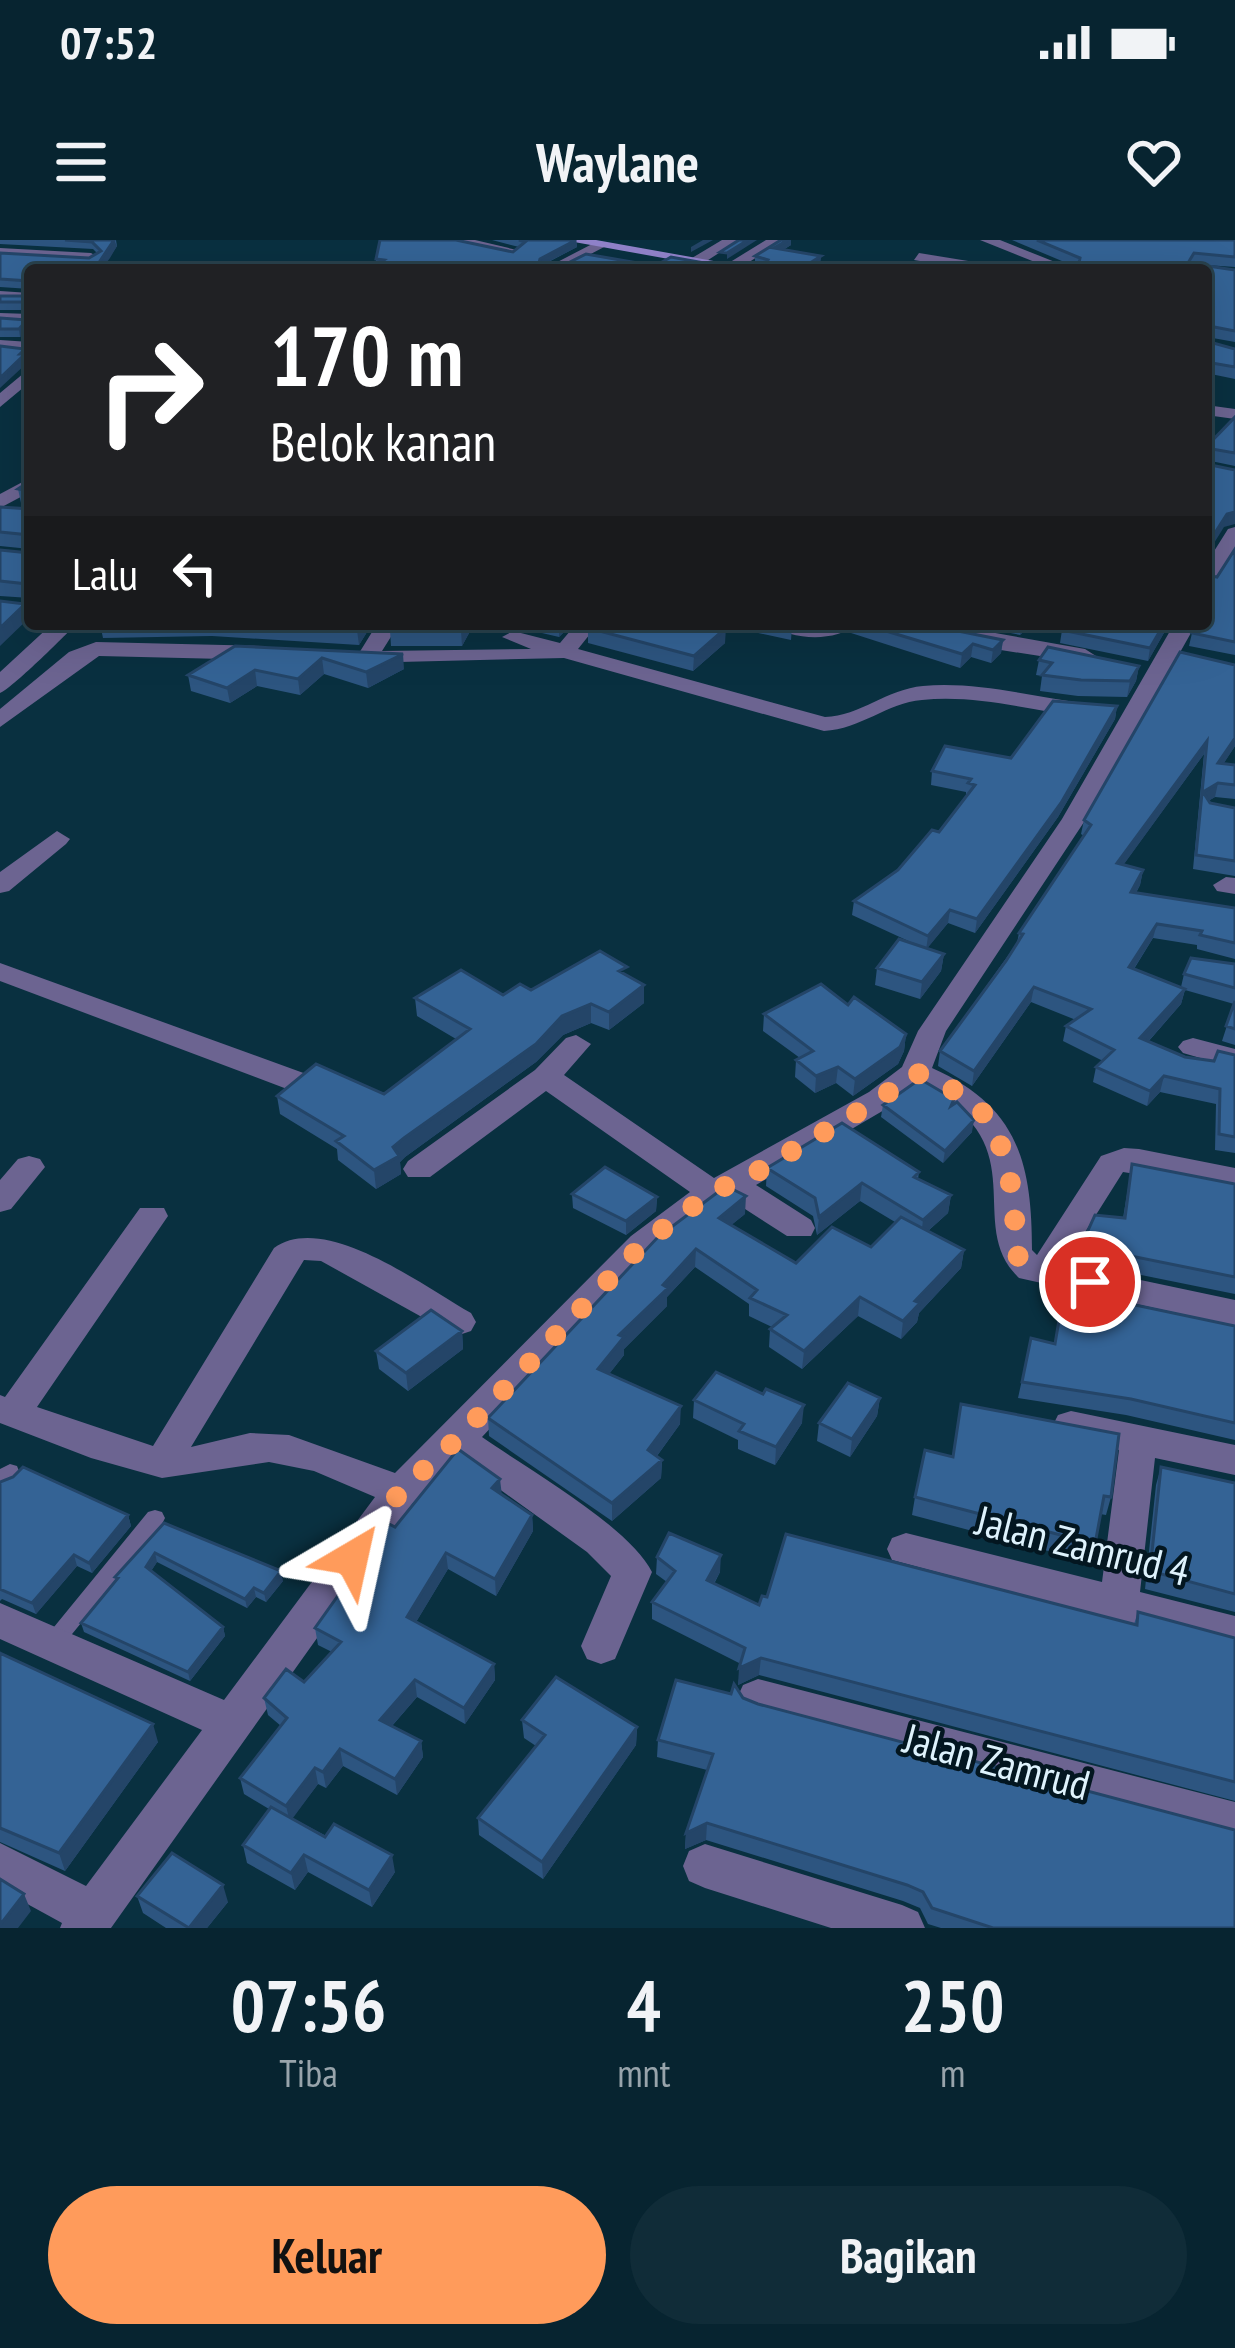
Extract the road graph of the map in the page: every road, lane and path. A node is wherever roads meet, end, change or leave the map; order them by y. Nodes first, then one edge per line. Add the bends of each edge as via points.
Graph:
1 (64, 240) edge
2 (452, 240) edge
3 (570, 240) edge
4 (732, 240) edge
5 (776, 240) edge
6 (988, 240) edge
7 (601, 245) junction
8 (514, 251) edge
9 (0, 252) edge
10 (919, 256) dead end
11 (1015, 256) dead end
12 (698, 261) junction
13 (96, 263) edge
14 (561, 264) edge
15 (715, 264) edge
16 (737, 264) edge
17 (965, 264) edge
18 (1034, 264) edge
19 (1052, 264) edge
20 (24, 377) edge
21 (1, 399) edge
22 (24, 489) edge
23 (0, 507) edge
24 (1235, 533) edge
25 (1215, 569) edge
26 (55, 630) edge
27 (384, 630) edge
28 (582, 630) edge
29 (942, 630) edge
30 (512, 638) edge
31 (372, 650) edge
32 (566, 650) junction
33 (299, 654) edge
34 (1168, 655) edge
35 (12, 656) edge
36 (339, 656) edge
37 (1101, 659) edge
38 (0, 686) edge
39 (1135, 707) junction
40 (0, 720) edge
41 (57, 839) dead end
42 (0, 885) edge
43 (0, 971) edge
44 (576, 1044) dead end
45 (1193, 1048) dead end
46 (1235, 1059) edge
47 (915, 1072) junction
48 (546, 1077) junction
49 (298, 1082) edge
50 (29, 1166) dead end
51 (419, 1169) dead end
52 (1235, 1179) edge
53 (722, 1189) junction
54 (0, 1201) edge
55 (152, 1216) dead end
56 (799, 1228) dead end
57 (1036, 1271) junction
58 (1235, 1313) edge
59 (459, 1322) edge
60 (6, 1411) edge
61 (1034, 1419) edge
62 (1138, 1437) junction
63 (457, 1439) junction
64 (1235, 1460) edge
65 (162, 1462) junction
66 (400, 1492) junction
67 (155, 1518) dead end
68 (906, 1549) dead end
69 (1119, 1603) junction
70 (0, 1620) edge
71 (1235, 1634) edge
72 (52, 1644) junction
73 (601, 1646) dead end
74 (758, 1698) edge
75 (230, 1722) junction
76 (1235, 1823) edge
77 (0, 1864) edge
78 (706, 1866) dead end
79 (89, 1922) edge
80 (902, 1928) edge

1 - 13 street
2 - 8 street
3 - 7 street
4 - 12 street
5 - 16 street
6 - 19 street
7 - 12 street
7 - 14 street
9 - 13 street
10 - 17 street
11 - 18 street
12 - 15 street
20 - 21 street
22 - 23 street
24 - 25 street
26 - 35 street
27 - 31 street
28 - 32 street
29 - 37 street
30 - 32 street
32 - 36 street via 468,660
32 - 39 street via 824,724 862,720 923,693 1093,711
33 - 40 street via 96,650
34 - 39 street
35 - 38 street
39 - 47 street via 1074,819 932,1031
41 - 42 street
43 - 49 street
44 - 48 street
45 - 46 street
47 - 53 street
47 - 57 street via 981,1112 1000,1144 1015,1254
48 - 51 street
48 - 53 street
50 - 54 street
52 - 57 street via 1124,1159
53 - 56 street
53 - 63 street via 619,1267
55 - 60 street
57 - 58 street
59 - 65 street via 327,1249 297,1248
60 - 65 street
61 - 62 street
62 - 64 street
62 - 69 street
63 - 66 street
63 - 73 street via 632,1572
65 - 66 street via 188,1465 274,1447
66 - 75 street
67 - 72 lane
68 - 69 street, Jalan Zamrud 4
69 - 71 street, Jalan Zamrud 4
70 - 72 street
72 - 75 street
74 - 76 street, Jalan Zamrud
75 - 79 street
77 - 79 street
78 - 80 street

